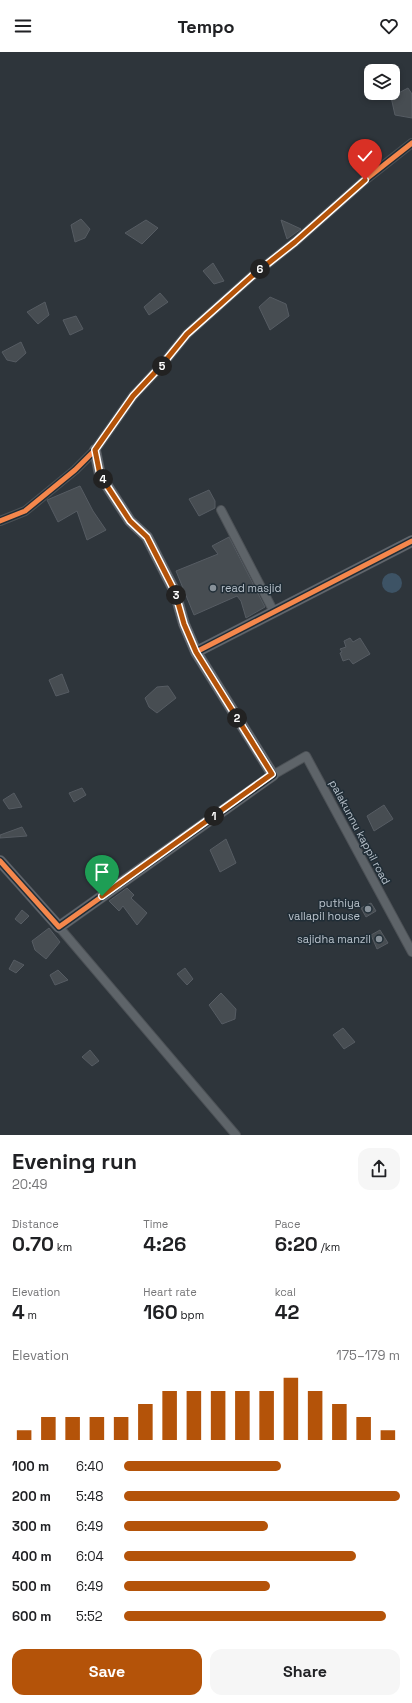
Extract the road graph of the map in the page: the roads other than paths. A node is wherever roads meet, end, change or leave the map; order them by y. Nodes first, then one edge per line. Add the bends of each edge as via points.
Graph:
1 (412, 143) edge
2 (95, 450) junction
3 (221, 510) dead end
4 (0, 521) edge
5 (412, 542) edge
6 (274, 612) junction
7 (196, 652) junction
8 (272, 774) junction
9 (0, 861) edge
10 (59, 927) junction
11 (412, 952) edge
12 (236, 1135) edge

1 - 2 street via 353,189 187,334 133,396
2 - 4 street via 25,511
2 - 7 street via 100,475 130,521 147,537 175,592 184,624
3 - 6 street
5 - 6 street
6 - 7 street
7 - 8 street
8 - 10 street
8 - 11 street, palakunnu kappil road via 306,756
9 - 10 street
10 - 12 street

